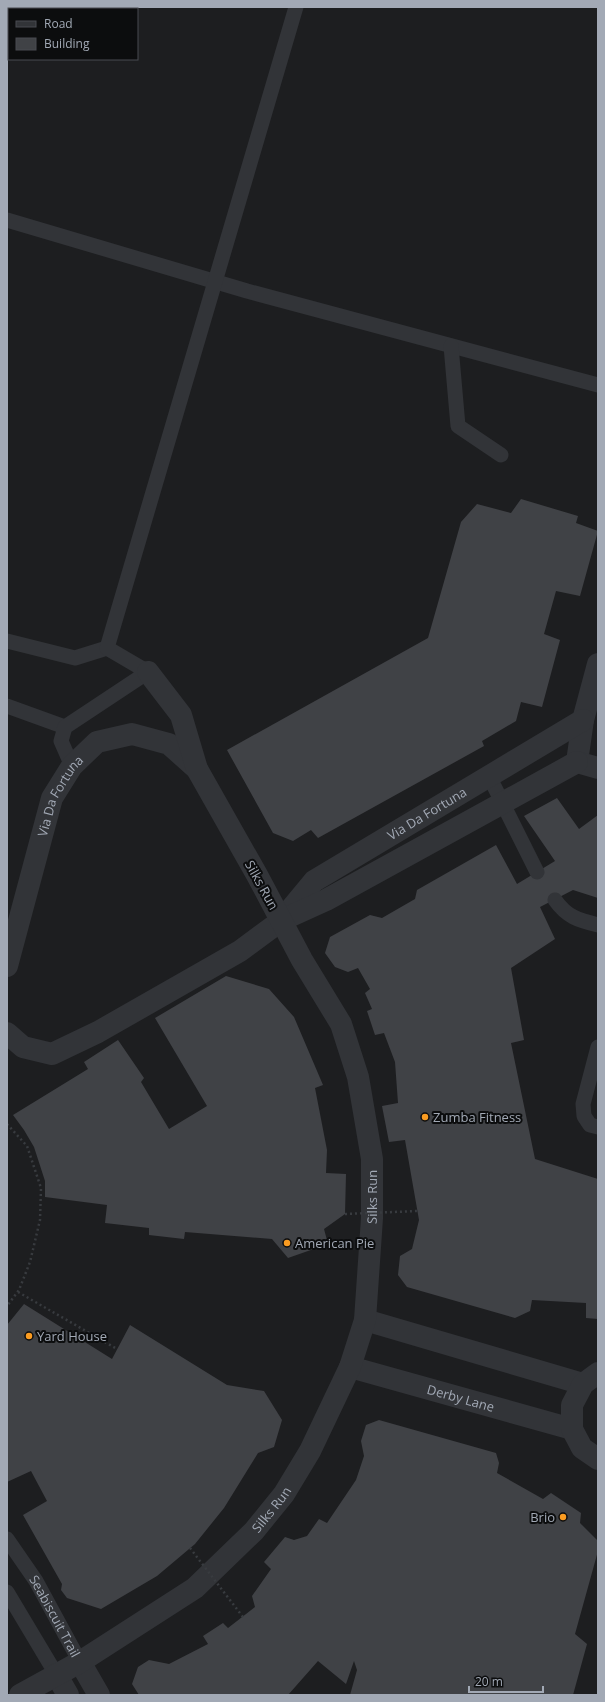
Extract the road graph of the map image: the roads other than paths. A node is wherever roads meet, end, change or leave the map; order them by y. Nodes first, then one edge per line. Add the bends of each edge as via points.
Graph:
1 (296, 7) edge
2 (7, 220) edge
3 (216, 282) junction
4 (451, 346) junction
5 (598, 385) edge
6 (501, 455) dead end
7 (7, 641) edge
8 (107, 648) junction
9 (598, 664) edge
10 (148, 672) junction
11 (7, 706) edge
12 (590, 722) edge
13 (66, 727) junction
14 (577, 762) junction
15 (72, 766) junction
16 (598, 768) edge
17 (197, 769) junction
18 (489, 776) junction
19 (502, 802) junction
20 (537, 872) dead end
21 (554, 900) dead end
22 (282, 920) junction
23 (598, 925) edge
24 (7, 966) edge
25 (7, 1033) edge
26 (598, 1047) edge
27 (598, 1127) edge
28 (365, 1320) junction
29 (350, 1367) junction
30 (590, 1379) edge
31 (572, 1428) junction
32 (598, 1459) edge
33 (7, 1539) edge
34 (7, 1592) edge
35 (80, 1662) junction
36 (56, 1674) junction
37 (20, 1695) edge
38 (68, 1695) edge
39 (98, 1695) edge

1 - 3 lane
2 - 3 lane
3 - 4 lane
3 - 8 lane
4 - 5 lane
4 - 6 lane via 458,426
7 - 8 lane via 75,658
8 - 10 lane
9 - 12 street
10 - 13 lane
10 - 17 street, Silks Run via 181,715
11 - 13 lane
12 - 14 street
12 - 18 street, Via Da Fortuna
13 - 15 lane via 61,741
14 - 16 street
14 - 19 street, Via Da Fortuna
15 - 17 street, Via Da Fortuna via 97,742 132,734 169,744
15 - 24 street, Via Da Fortuna via 52,798
17 - 22 street, Silks Run
18 - 19 lane
18 - 22 street, Via Da Fortuna via 314,881
19 - 20 lane
19 - 22 street, Via Da Fortuna via 326,900
21 - 23 lane via 562,911 580,921
22 - 25 street, Via Da Fortuna via 240,951 98,1032 52,1054 23,1047
22 - 28 street, Silks Run via 302,960 340,1024 358,1077 372,1159 372,1218
26 - 27 lane via 583,1104 584,1116 590,1125
28 - 29 street, Silks Run
28 - 30 street
29 - 31 street, Derby Lane
29 - 35 street, Silks Run via 310,1451 284,1494 254,1531 194,1588
30 - 31 street via 572,1405
31 - 32 street via 582,1448
33 - 35 lane, Seabiscuit Trail via 36,1581
34 - 36 lane, Seabiscuit Trail
35 - 36 street, Silks Run
35 - 39 street, Seabiscuit Trail
36 - 37 street, Silks Run
36 - 38 street, Seabiscuit Trail

